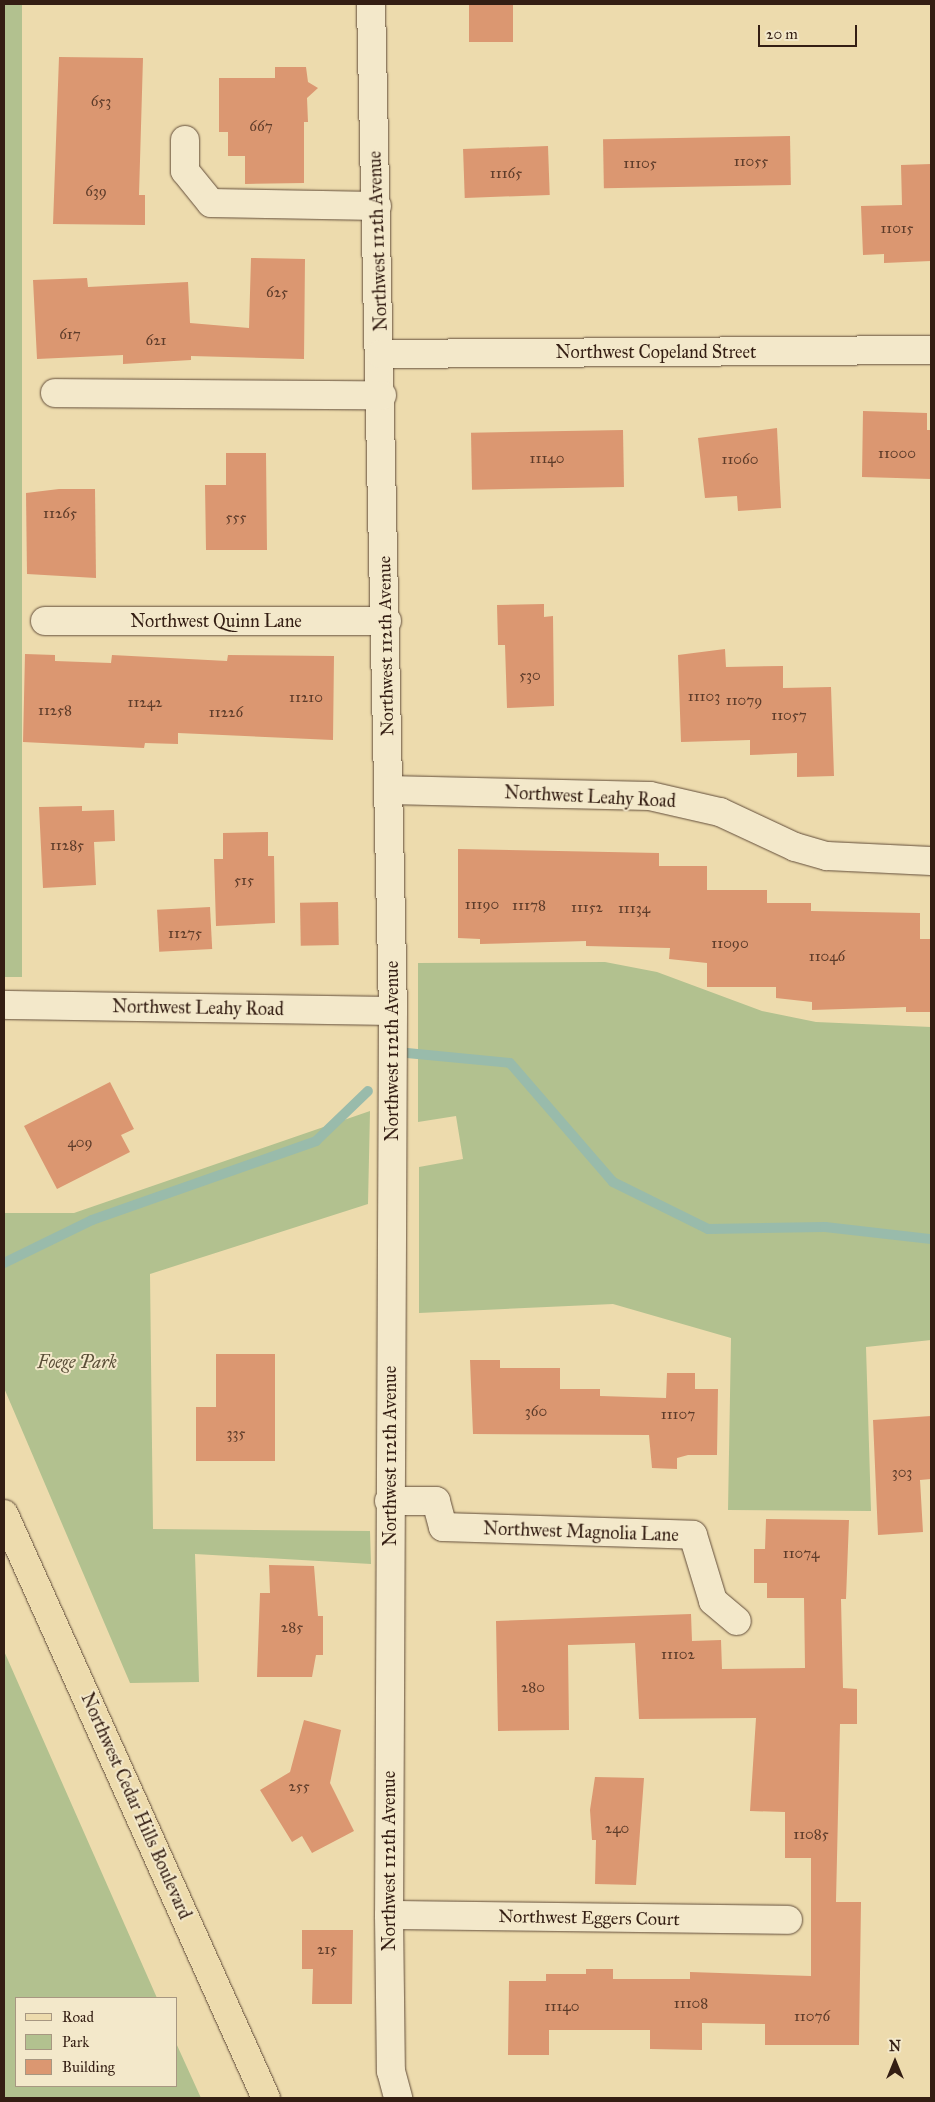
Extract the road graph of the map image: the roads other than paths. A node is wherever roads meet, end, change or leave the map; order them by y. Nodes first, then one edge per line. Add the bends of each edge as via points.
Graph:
1 (372, 4) edge
2 (185, 140) dead end
3 (377, 206) junction
4 (931, 350) edge
5 (381, 354) junction
6 (55, 394) dead end
7 (382, 394) junction
8 (45, 621) dead end
9 (386, 621) junction
10 (388, 790) junction
11 (931, 861) edge
12 (4, 1005) edge
13 (393, 1011) junction
14 (389, 1502) junction
15 (4, 1514) edge
16 (737, 1621) dead end
17 (389, 1916) junction
18 (788, 1920) dead end
19 (266, 2098) edge
20 (398, 2098) edge

1 - 3 street, Northwest 112th Avenue
2 - 3 street via 186,171 211,203
3 - 5 street, Northwest 112th Avenue
4 - 5 street, Northwest Copeland Street
5 - 7 street, Northwest 112th Avenue
6 - 7 street
7 - 9 street, Northwest 112th Avenue
8 - 9 street, Northwest Quinn Lane
9 - 10 street, Northwest 112th Avenue
10 - 11 street, Northwest Leahy Road via 650,796 720,812 794,847 827,856
10 - 13 street, Northwest 112th Avenue
12 - 13 street, Northwest Leahy Road
13 - 14 street, Northwest 112th Avenue
14 - 16 street, Northwest Magnolia Lane via 436,1502 443,1527 693,1535 714,1601
14 - 17 street, Northwest 112th Avenue
15 - 19 main road, Northwest Cedar Hills Boulevard
17 - 18 street, Northwest Eggers Court
17 - 20 street, Northwest 112th Avenue via 391,2071

